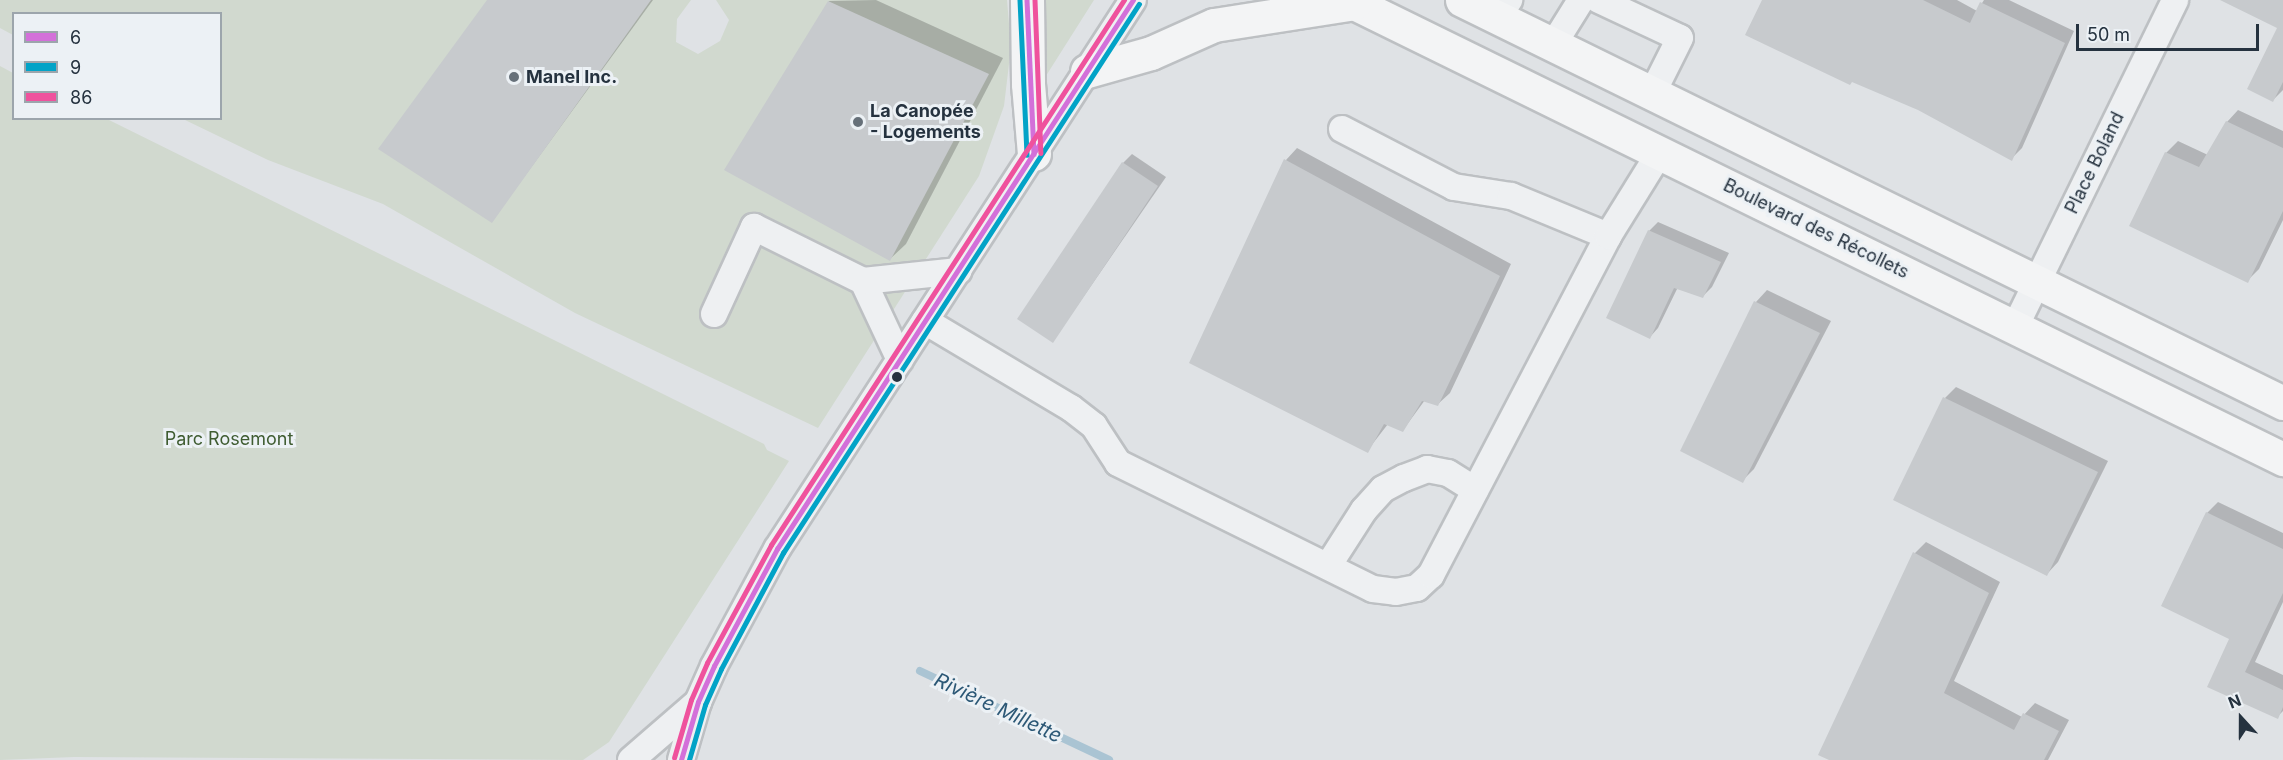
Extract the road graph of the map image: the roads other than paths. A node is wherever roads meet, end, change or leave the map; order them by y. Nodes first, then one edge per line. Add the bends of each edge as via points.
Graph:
1 (1027, 0) edge
2 (1133, 0) edge
3 (1581, 0) edge
4 (1599, 0) edge
5 (2175, 0) edge
6 (1465, 1) edge
7 (1351, 2) edge
8 (1503, 9) edge
9 (1553, 45) junction
10 (1088, 71) junction
11 (1652, 94) junction
12 (1342, 129) dead end
13 (1660, 152) junction
14 (1034, 154) junction
15 (1608, 236) junction
16 (958, 271) junction
17 (863, 281) junction
18 (2037, 282) junction
19 (714, 314) dead end
20 (925, 321) junction
21 (2015, 327) junction
22 (900, 360) junction
23 (2283, 403) edge
24 (2283, 459) edge
25 (1475, 490) junction
26 (1328, 566) junction
27 (698, 702) junction
28 (631, 760) edge
29 (681, 760) edge

1 - 14 main road
2 - 10 street
3 - 9 street
4 - 11 street via 1680,38
5 - 18 street, Place Boland
6 - 8 main road
7 - 10 main road via 1214,25 1151,53
7 - 13 main road, Boulevard des Récollets
8 - 9 main road
9 - 11 main road
10 - 14 street
11 - 18 main road
12 - 15 street via 1454,187 1511,196
13 - 15 street
13 - 21 main road, Boulevard des Récollets
14 - 16 street
15 - 25 street
16 - 17 street
16 - 20 street
17 - 19 street via 754,227
17 - 22 street
18 - 21 street, Place Boland
18 - 23 main road
20 - 22 street
20 - 26 street via 1071,408 1094,426 1118,463
21 - 24 main road, Boulevard des Récollets
22 - 27 street via 757,584
25 - 26 street via 1448,473 1427,469 1404,478 1383,489 1364,510
25 - 26 street via 1431,575 1417,588 1396,592 1373,589
27 - 28 street
27 - 29 street

